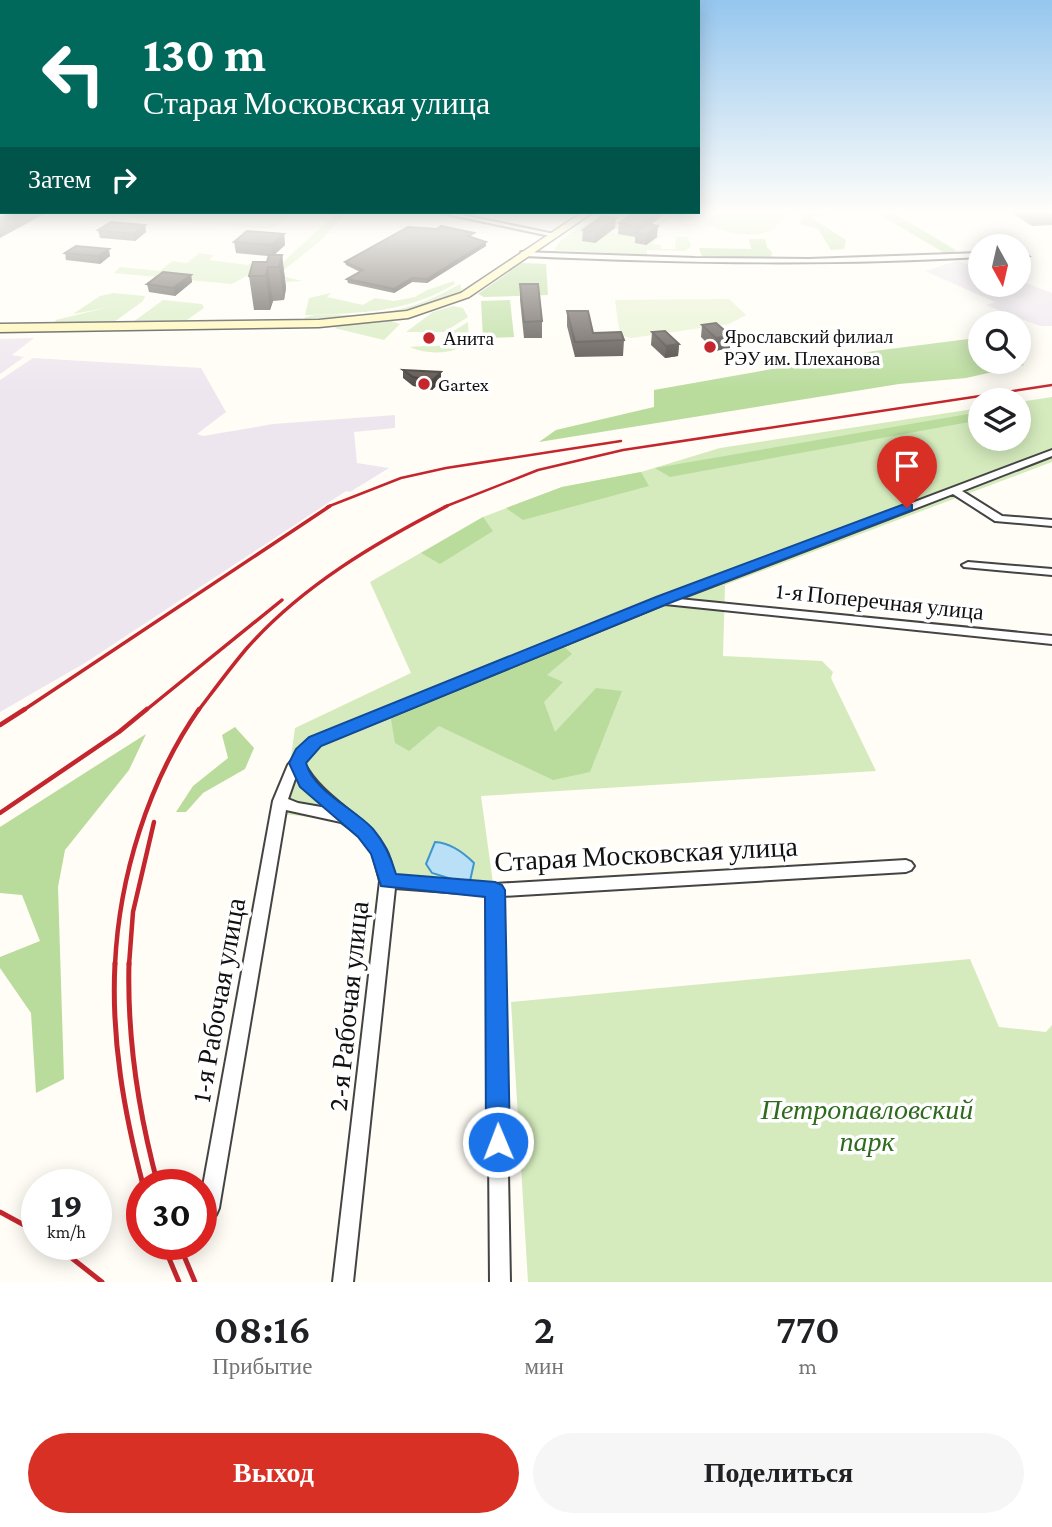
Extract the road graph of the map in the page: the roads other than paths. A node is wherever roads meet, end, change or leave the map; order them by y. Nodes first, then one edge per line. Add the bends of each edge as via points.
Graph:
1 (497, 273) edge
2 (0, 328) edge
3 (1052, 453) edge
4 (954, 490) junction
5 (1052, 523) edge
6 (968, 565) dead end
7 (1052, 572) edge
8 (662, 601) junction
9 (1052, 640) edge
10 (298, 763) junction
11 (280, 801) junction
12 (345, 817) junction
13 (906, 866) dead end
14 (388, 881) junction
15 (495, 890) junction
16 (216, 1169) edge
17 (343, 1282) edge
18 (500, 1282) edge

1 - 2 main road via 447,304 388,319
3 - 4 street, 1-я Рабочая улица
4 - 5 street via 999,519
4 - 8 street, 1-я Рабочая улица
6 - 7 street
8 - 9 street, 1-я Поперечная улица
8 - 10 street, 1-я Рабочая улица via 315,741
10 - 11 street, 1-я Рабочая улица
10 - 12 street, 2-я Рабочая улица via 307,782
11 - 12 street
11 - 16 street, 1-я Рабочая улица
12 - 14 street, 2-я Рабочая улица via 365,832 380,852
13 - 15 street, Старая Московская улица
14 - 15 street, Старая Московская улица
14 - 17 street, 2-я Рабочая улица
15 - 18 street

